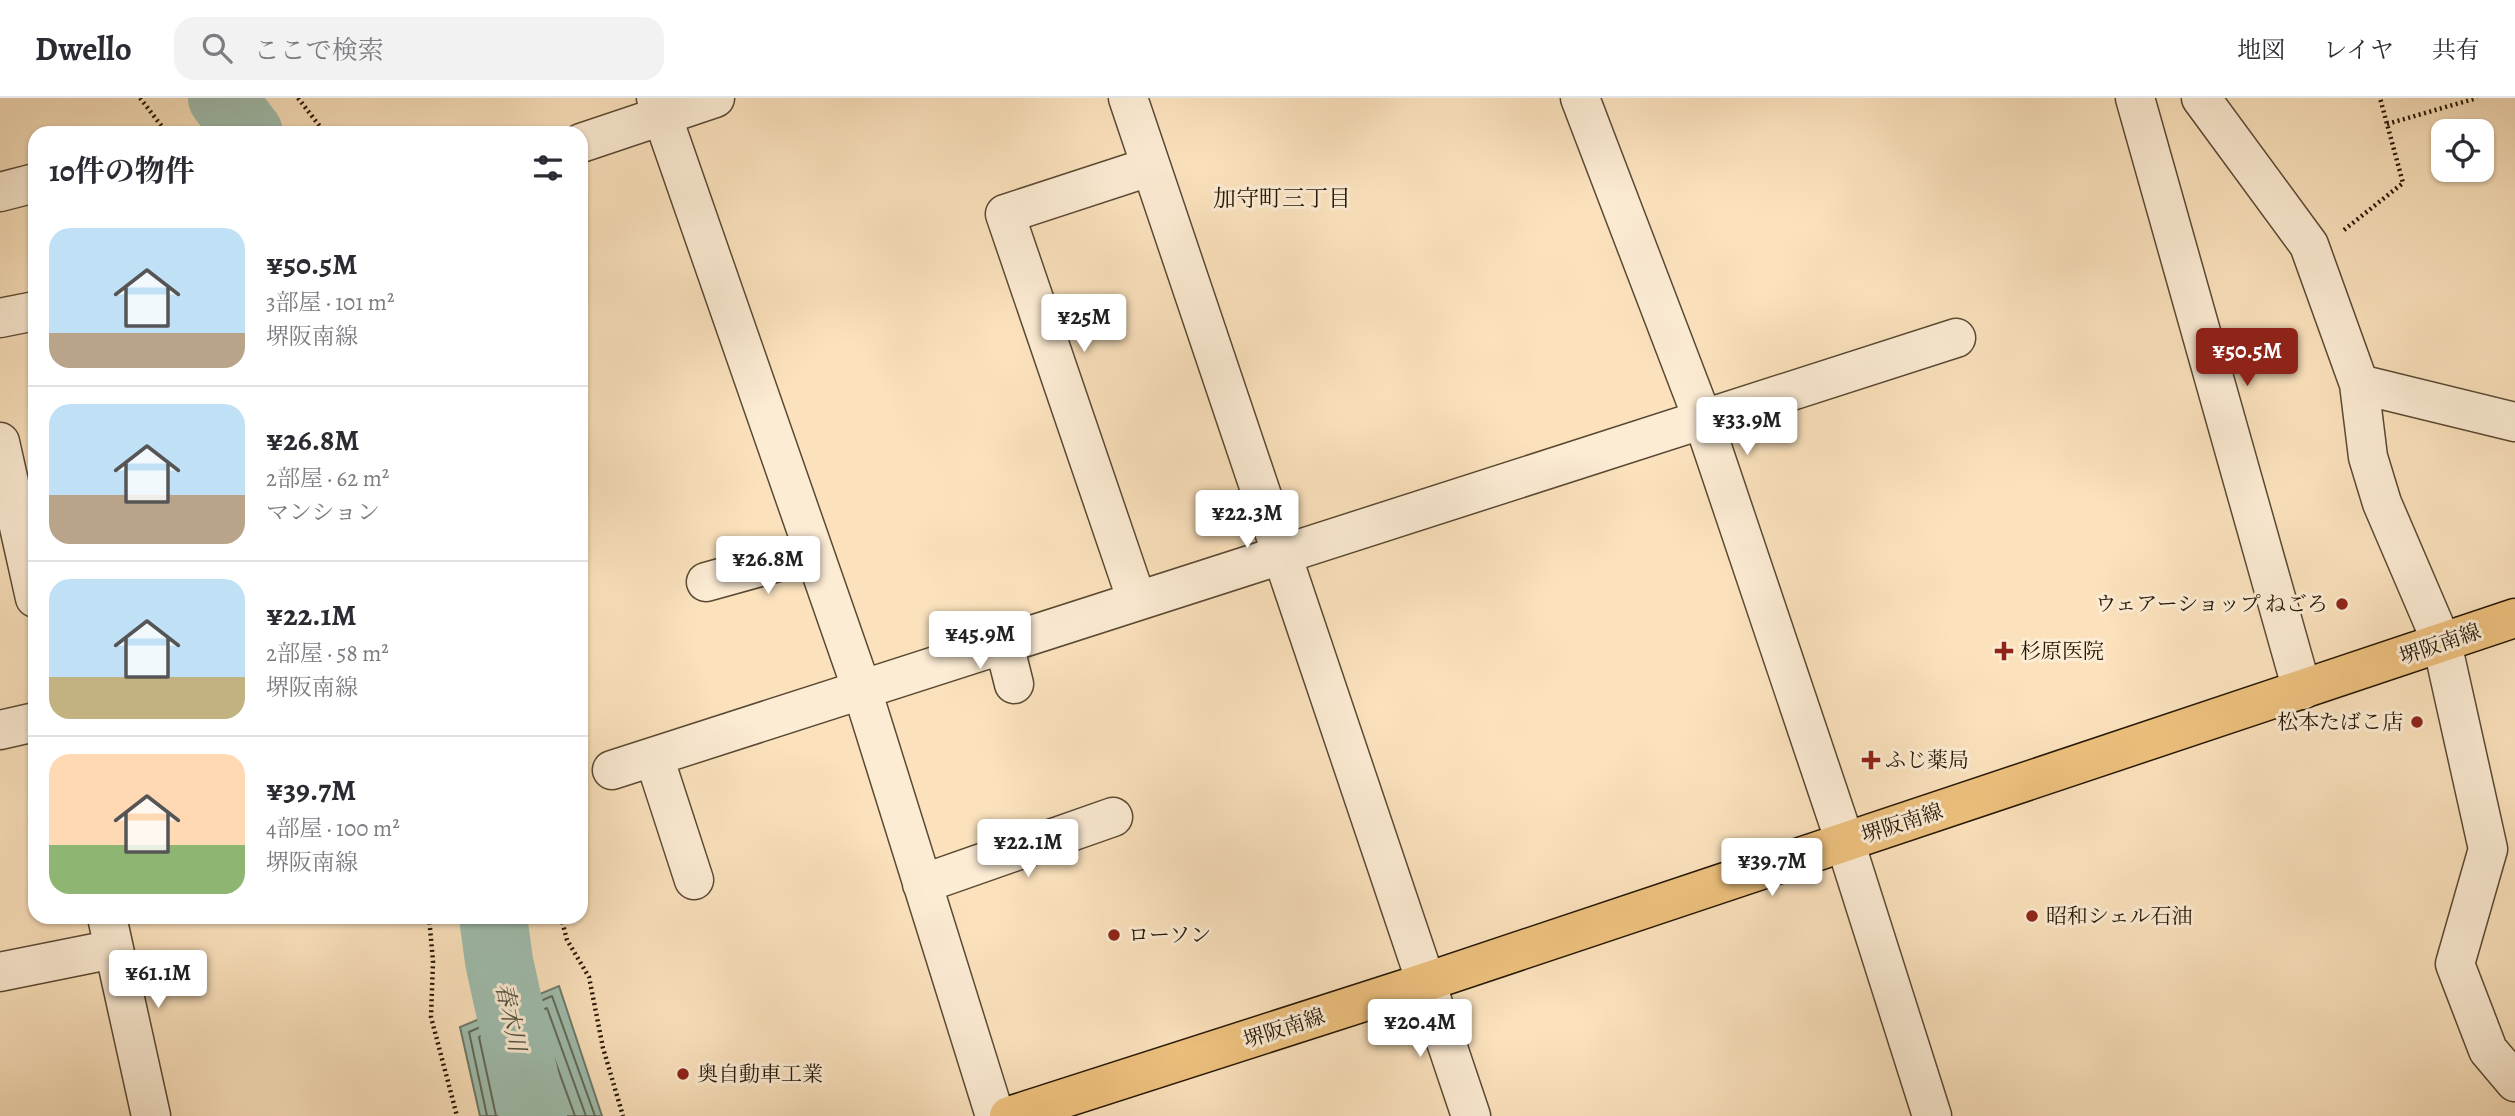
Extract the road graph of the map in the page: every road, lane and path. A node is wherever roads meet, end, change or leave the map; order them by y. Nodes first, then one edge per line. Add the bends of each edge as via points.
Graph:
1 (140, 98) edge
2 (298, 98) edge
3 (715, 98) edge
4 (1128, 98) edge
5 (1580, 98) edge
6 (2135, 98) edge
7 (2201, 98) edge
8 (2380, 98) edge
9 (2477, 98) edge
10 (659, 106) edge
11 (2387, 124) junction
12 (162, 126) edge
13 (320, 126) edge
14 (588, 140) edge
15 (1149, 167) junction
16 (28, 185) edge
17 (0, 192) edge
18 (2313, 254) junction
19 (28, 312) edge
20 (0, 318) edge
21 (1956, 338) dead end
22 (2359, 384) junction
23 (1703, 420) junction
24 (2515, 422) edge
25 (0, 442) edge
26 (814, 552) junction
27 (1281, 557) junction
28 (28, 567) edge
29 (706, 582) dead end
30 (1137, 601) junction
31 (2515, 618) edge
32 (2442, 643) junction
33 (1004, 644) junction
34 (1014, 684) dead end
35 (862, 690) junction
36 (2302, 690) junction
37 (28, 724) edge
38 (0, 730) edge
39 (654, 757) junction
40 (612, 770) dead end
41 (1114, 817) dead end
42 (1845, 842) junction
43 (694, 880) dead end
44 (922, 884) junction
45 (430, 924) edge
46 (563, 924) edge
47 (110, 933) edge
48 (0, 972) edge
49 (1426, 982) junction
50 (2515, 1082) edge
51 (151, 1116) edge
52 (457, 1116) edge
53 (623, 1116) edge
54 (995, 1116) edge
55 (1009, 1116) edge
56 (1471, 1116) edge
57 (1932, 1116) edge

1 - 12 path
2 - 13 path
3 - 10 street
4 - 15 street
5 - 23 street
6 - 36 street
7 - 18 street
8 - 11 path
9 - 11 path
10 - 14 street
10 - 26 street
11 - 18 path via 2403,183
15 - 27 street
15 - 30 street via 1005,214
16 - 17 street
18 - 22 street
19 - 20 street
21 - 23 street
22 - 24 street
22 - 32 street via 2368,457 2379,492
23 - 27 street
23 - 42 street
25 - 28 street
26 - 29 street
26 - 35 street
27 - 30 street
27 - 49 street
30 - 33 street
31 - 32 main road, 堺阪南線
32 - 36 main road, 堺阪南線
32 - 50 street via 2488,849 2455,964 2488,1050
33 - 34 street
33 - 35 street
35 - 39 street
35 - 44 street
36 - 42 main road, 堺阪南線
37 - 38 street
39 - 40 street
39 - 43 street
41 - 44 street
42 - 49 main road, 堺阪南線
42 - 57 street
44 - 54 street
45 - 52 path via 431,1017
46 - 53 path via 589,977
47 - 48 street
47 - 51 street
49 - 55 main road, 堺阪南線
49 - 56 street

